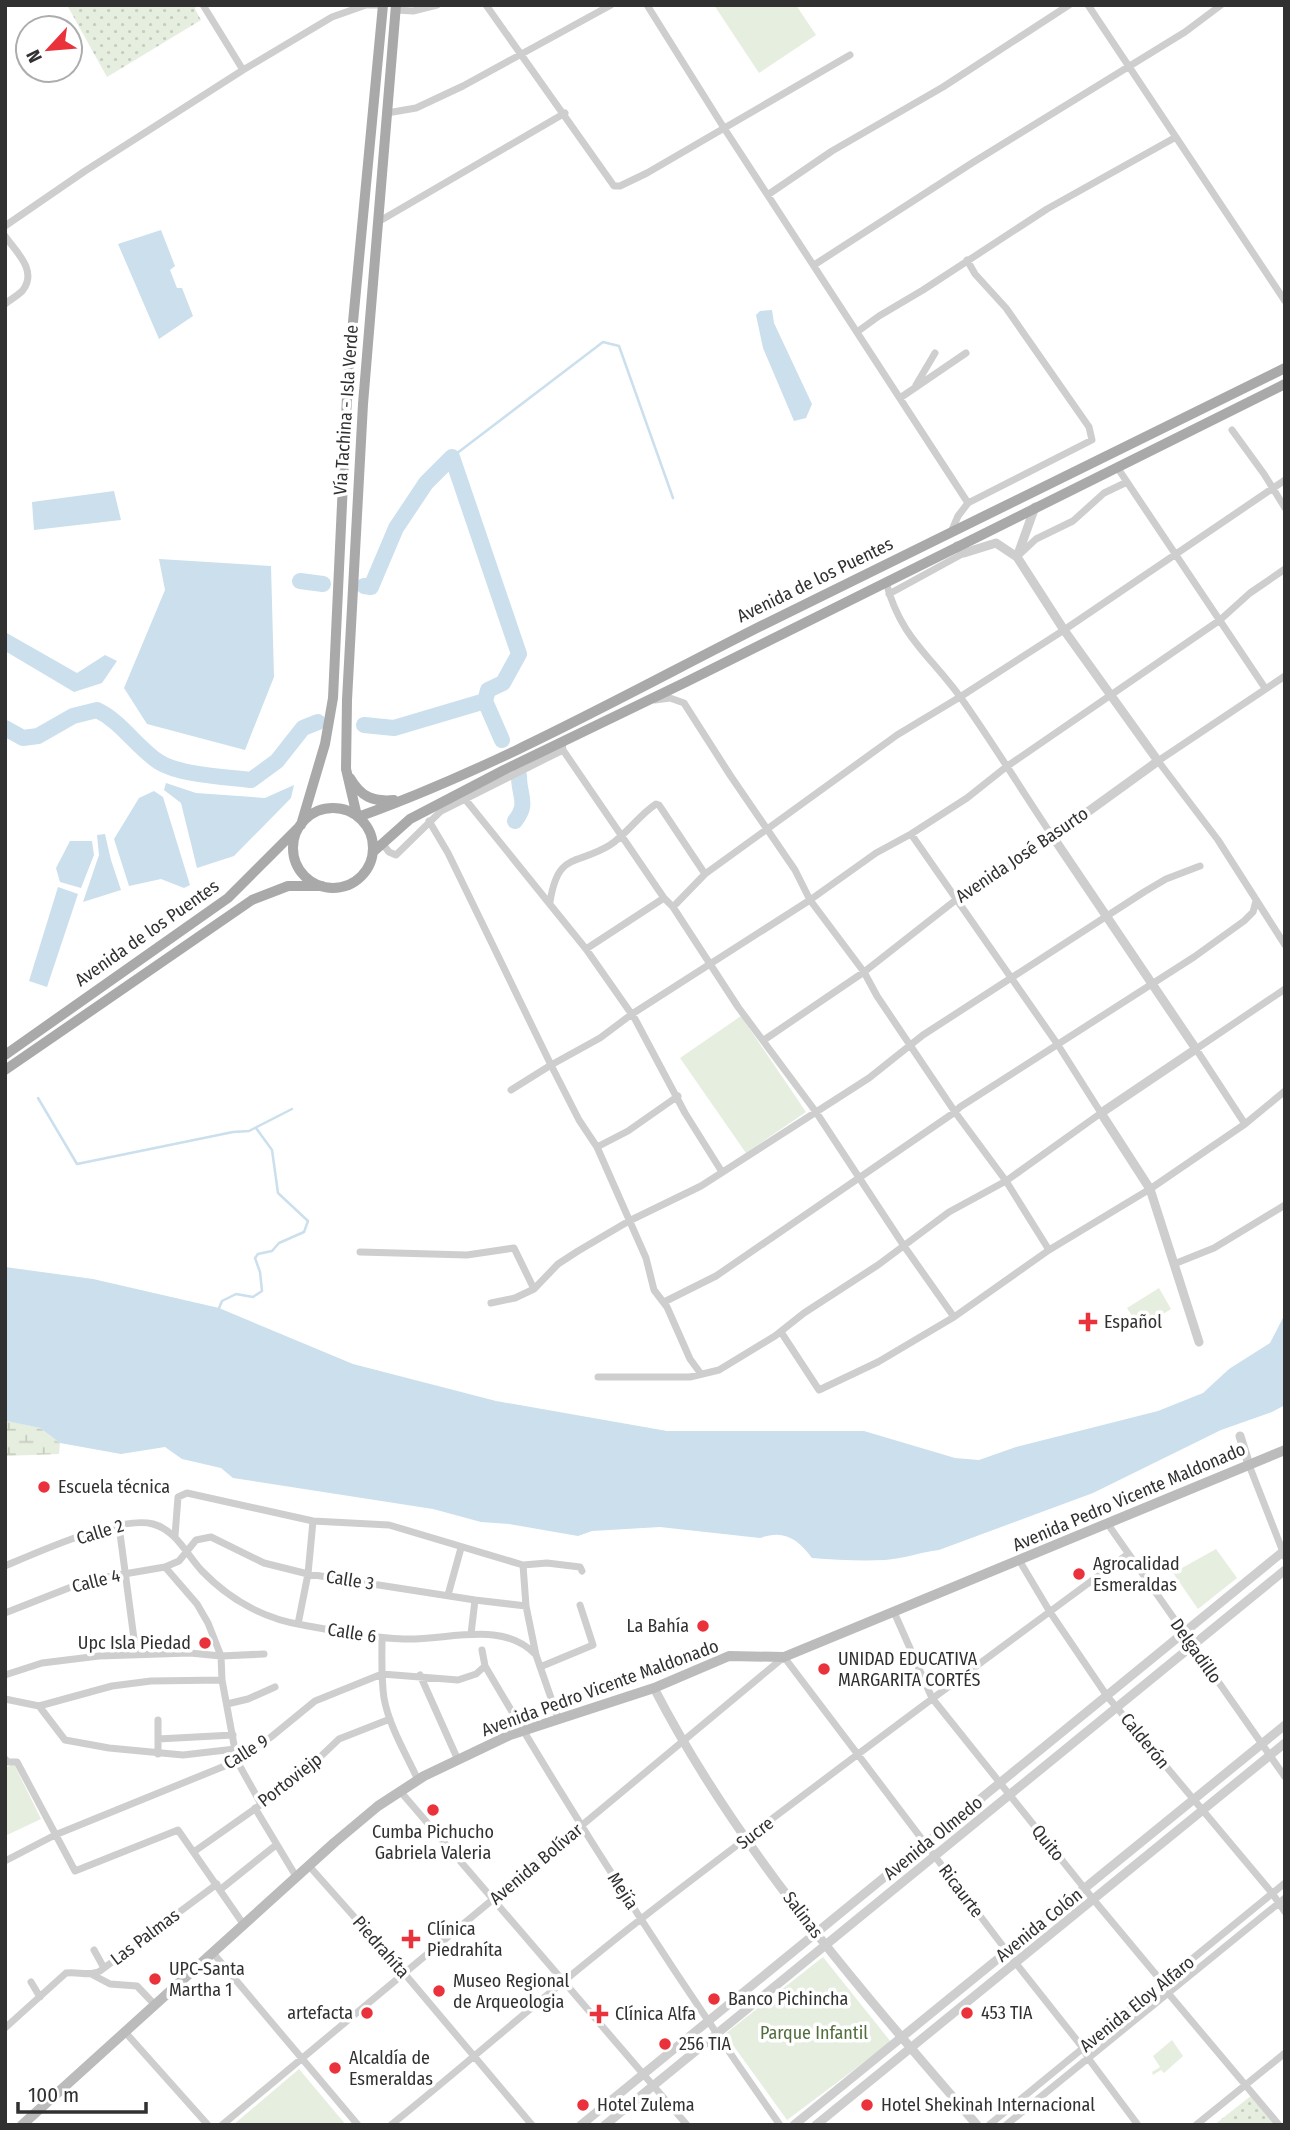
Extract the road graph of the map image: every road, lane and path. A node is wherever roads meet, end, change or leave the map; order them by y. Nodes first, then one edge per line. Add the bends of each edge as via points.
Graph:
1 (203, 5) edge
2 (383, 5) edge
3 (437, 5) edge
4 (486, 5) edge
5 (611, 5) edge
6 (647, 5) edge
7 (1069, 5) edge
8 (1088, 5) edge
9 (1221, 5) edge
10 (396, 8) edge
11 (414, 8) edge
12 (521, 54) junction
13 (850, 55) dead end
14 (1128, 66) junction
15 (243, 70) junction
16 (565, 113) junction
17 (387, 114) junction
18 (724, 128) junction
19 (1176, 137) junction
20 (769, 194) junction
21 (378, 222) junction
22 (5, 226) edge
23 (5, 236) edge
24 (967, 260) junction
25 (814, 265) junction
26 (1285, 301) edge
27 (5, 304) edge
28 (857, 332) junction
29 (935, 353) dead end
30 (966, 353) dead end
31 (1285, 368) edge
32 (1285, 384) edge
33 (915, 387) junction
34 (900, 398) junction
35 (1232, 430) dead end
36 (1118, 467) junction
37 (1285, 480) edge
38 (1012, 482) junction
39 (1127, 482) junction
40 (1272, 488) junction
41 (1031, 494) junction
42 (968, 503) junction
43 (1035, 507) junction
44 (1285, 508) edge
45 (951, 533) junction
46 (960, 550) junction
47 (1178, 554) junction
48 (1017, 557) junction
49 (1285, 569) edge
50 (886, 582) junction
51 (889, 594) junction
52 (1220, 620) junction
53 (1063, 629) junction
54 (1285, 676) edge
55 (1265, 688) junction
56 (1111, 696) junction
57 (960, 697) junction
58 (645, 701) junction
59 (563, 747) junction
60 (1158, 761) junction
61 (1006, 767) junction
62 (346, 769) junction
63 (407, 799) junction
64 (465, 799) junction
65 (357, 816) junction
66 (429, 821) junction
67 (300, 826) junction
68 (768, 828) junction
69 (911, 834) junction
70 (620, 837) junction
71 (1053, 837) junction
72 (382, 843) junction
73 (373, 852) junction
74 (1200, 866) dead end
75 (705, 874) junction
76 (322, 886) junction
77 (664, 898) junction
78 (957, 899) junction
79 (810, 901) junction
80 (1256, 901) junction
81 (550, 902) junction
82 (673, 907) junction
83 (1107, 916) junction
84 (1285, 945) edge
85 (586, 948) junction
86 (711, 965) junction
87 (864, 972) junction
88 (1010, 978) junction
89 (1153, 983) junction
90 (1285, 989) edge
91 (632, 1014) junction
92 (764, 1040) junction
93 (910, 1045) junction
94 (1058, 1045) junction
95 (1196, 1049) junction
96 (5, 1055) edge
97 (551, 1065) junction
98 (5, 1070) edge
99 (511, 1090) dead end
100 (1285, 1091) edge
101 (678, 1096) junction
102 (816, 1112) junction
103 (955, 1112) junction
104 (1101, 1113) junction
105 (1245, 1124) junction
106 (597, 1147) junction
107 (722, 1172) junction
108 (859, 1177) junction
109 (1006, 1181) junction
110 (1150, 1189) junction
111 (1285, 1205) edge
112 (629, 1221) junction
113 (904, 1247) junction
114 (1049, 1250) junction
115 (360, 1252) dead end
116 (1174, 1264) junction
117 (534, 1289) junction
118 (664, 1302) junction
119 (491, 1303) dead end
120 (954, 1317) junction
121 (781, 1332) junction
122 (1199, 1342) dead end
123 (701, 1374) junction
124 (598, 1377) dead end
125 (1240, 1436) dead end
126 (1285, 1450) edge
127 (1249, 1465) junction
128 (313, 1521) junction
129 (1107, 1523) junction
130 (119, 1525) junction
131 (175, 1536) junction
132 (461, 1548) junction
133 (187, 1553) junction
134 (1284, 1553) edge
135 (1128, 1554) junction
136 (1018, 1560) junction
137 (523, 1565) junction
138 (5, 1566) edge
139 (165, 1567) junction
140 (1285, 1570) edge
141 (582, 1571) dead end
142 (308, 1573) junction
143 (126, 1574) junction
144 (448, 1595) junction
145 (475, 1601) junction
146 (580, 1605) dead end
147 (526, 1606) junction
148 (894, 1612) junction
149 (1050, 1612) junction
150 (5, 1613) edge
151 (298, 1625) junction
152 (1183, 1633) junction
153 (471, 1634) junction
154 (382, 1638) junction
155 (1192, 1645) junction
156 (482, 1650) dead end
157 (136, 1654) junction
158 (264, 1654) dead end
159 (536, 1655) junction
160 (221, 1656) junction
161 (784, 1657) junction
162 (485, 1666) junction
163 (540, 1667) junction
164 (382, 1674) junction
165 (5, 1675) edge
166 (421, 1675) junction
167 (222, 1680) junction
168 (275, 1687) dead end
169 (654, 1688) junction
170 (1107, 1696) junction
171 (933, 1698) junction
172 (5, 1699) edge
173 (227, 1704) junction
174 (39, 1706) junction
175 (1116, 1707) junction
176 (558, 1718) junction
177 (390, 1719) junction
178 (158, 1720) dead end
179 (1285, 1725) edge
180 (522, 1730) junction
181 (233, 1735) junction
182 (158, 1740) junction
183 (682, 1742) junction
184 (1285, 1743) edge
185 (1261, 1744) junction
186 (235, 1749) junction
187 (158, 1754) junction
188 (858, 1755) junction
189 (1269, 1756) junction
190 (5, 1759) edge
191 (458, 1760) junction
192 (237, 1761) junction
193 (1285, 1777) edge
194 (418, 1780) junction
195 (1000, 1783) junction
196 (400, 1791) junction
197 (1009, 1794) junction
198 (1193, 1800) junction
199 (258, 1806) junction
200 (1201, 1811) junction
201 (581, 1826) junction
202 (55, 1835) junction
203 (747, 1839) junction
204 (925, 1844) junction
205 (276, 1845) junction
206 (195, 1851) junction
207 (934, 1856) junction
208 (5, 1861) edge
209 (310, 1867) junction
210 (297, 1878) junction
211 (1285, 1883) edge
212 (219, 1886) junction
213 (1084, 1888) junction
214 (1272, 1893) junction
215 (1285, 1898) edge
216 (493, 1899) junction
217 (1093, 1899) junction
218 (1278, 1903) junction
219 (1285, 1912) edge
220 (641, 1919) junction
221 (244, 1925) junction
222 (816, 1933) junction
223 (825, 1945) junction
224 (94, 1950) dead end
225 (1007, 1951) junction
226 (213, 1953) junction
227 (1015, 1962) junction
228 (104, 1968) junction
229 (404, 1973) junction
230 (93, 1975) junction
231 (563, 1981) junction
232 (32, 1982) dead end
233 (1163, 1983) junction
234 (1168, 1993) junction
235 (40, 1997) junction
236 (155, 2004) junction
237 (707, 2022) junction
238 (5, 2028) edge
239 (125, 2032) junction
240 (716, 2034) junction
241 (901, 2037) junction
242 (910, 2048) junction
243 (1083, 2048) junction
244 (1285, 2053) edge
245 (474, 2057) junction
246 (1088, 2058) junction
247 (301, 2059) junction
248 (643, 2074) junction
249 (653, 2085) junction
250 (1246, 2085) junction
251 (28, 2123) edge
252 (208, 2125) edge
253 (222, 2125) edge
254 (358, 2125) edge
255 (391, 2125) edge
256 (532, 2125) edge
257 (581, 2125) edge
258 (605, 2125) edge
259 (687, 2125) edge
260 (780, 2125) edge
261 (794, 2125) edge
262 (816, 2125) edge
263 (977, 2125) edge
264 (989, 2125) edge
265 (1006, 2125) edge
266 (1138, 2125) edge
267 (1196, 2125) edge
268 (1279, 2125) edge

1 - 15 street
2 - 15 street via 366,5 332,17
2 - 67 main road, Vía Tachina - Isla Verde via 348,375 333,698 325,744
3 - 11 street
4 - 12 street
5 - 12 street
6 - 18 street
7 - 20 street
8 - 14 street
9 - 14 street
10 - 11 street
10 - 17 main road, Vía Tachina - Isla Verde
12 - 16 street
12 - 17 street via 416,108
13 - 18 street
14 - 19 street
14 - 25 street
15 - 22 street
16 - 18 street via 614,186 647,173
16 - 21 street
17 - 21 main road, Vía Tachina - Isla Verde
18 - 20 street
19 - 24 street
19 - 26 street
20 - 25 street
21 - 62 main road, Vía Tachina - Isla Verde via 363,404
23 - 27 street via 25,261 27,278 24,289
24 - 28 street
24 - 38 street via 1006,308 1091,432 1091,442
25 - 28 street
28 - 34 street
29 - 33 street
30 - 33 street
31 - 41 main road, Avenida de los Puentes
32 - 36 main road, Avenida de los Puentes
33 - 34 street
34 - 42 street
35 - 40 street
36 - 39 street
36 - 43 main road, Avenida de los Puentes
37 - 40 street
38 - 41 street
38 - 42 street
39 - 47 street
39 - 48 street via 1104,493 1073,521 1036,539
40 - 44 street
40 - 47 street
41 - 45 main road, Avenida de los Puentes
42 - 45 street
43 - 46 main road, Avenida de los Puentes
43 - 48 street
45 - 63 main road, Avenida de los Puentes
46 - 48 street via 996,543
46 - 50 main road, Avenida de los Puentes
46 - 51 street
47 - 52 street
47 - 53 street
48 - 53 street
49 - 52 street
50 - 51 street
50 - 58 main road, Avenida de los Puentes
51 - 57 street via 914,643
52 - 55 street
52 - 56 street
53 - 56 street
53 - 57 street
54 - 55 street, Avenida José Basurto
55 - 60 street, Avenida José Basurto
56 - 60 street
56 - 61 street
57 - 61 street
57 - 68 street via 897,735
58 - 59 main road, Avenida de los Puentes
58 - 68 street via 670,698 684,703
59 - 64 street
59 - 70 street
59 - 72 main road, Avenida de los Puentes via 416,816
60 - 71 street, Avenida José Basurto
60 - 80 street via 1218,840
61 - 69 street
61 - 71 street
62 - 63 main road via 367,797
62 - 65 main road, Vía Tachina - Isla Verde
63 - 65 main road, Avenida de los Puentes
64 - 66 street
64 - 81 street
65 - 67 main road via 330,808 313,813
65 - 73 main road via 369,831
66 - 72 street via 396,855
66 - 97 street
67 - 76 main road via 293,846 297,865
67 - 96 main road, Avenida de los Puentes via 228,898
68 - 75 street
68 - 79 street
69 - 78 street
69 - 79 street via 876,853
70 - 75 street via 653,805 659,805
70 - 77 street
70 - 81 street via 564,866 553,882
71 - 78 street, Avenida José Basurto
71 - 83 street
72 - 73 main road, Avenida de los Puentes
73 - 76 main road via 366,871 355,881 336,888
74 - 83 street via 1166,879
75 - 82 street
76 - 98 main road, Avenida de los Puentes via 288,886 252,900
77 - 82 street
77 - 85 street
78 - 87 street, Avenida José Basurto
78 - 88 street
79 - 86 street
79 - 87 street
80 - 84 street
80 - 89 street via 1244,921
81 - 85 street
82 - 86 street
83 - 88 street
83 - 89 street
85 - 91 street
86 - 91 street
86 - 92 street
87 - 92 street, Avenida José Basurto
87 - 93 street
88 - 93 street
88 - 94 street
89 - 94 street
89 - 95 street
90 - 95 street
91 - 97 street
91 - 101 street
92 - 102 street
93 - 102 street via 869,1079
93 - 103 street
94 - 103 street
94 - 104 street
95 - 104 street
95 - 105 street
97 - 99 street
97 - 106 street
100 - 105 street
101 - 106 street
101 - 107 street
102 - 107 street
102 - 108 street
103 - 108 street
103 - 109 street
104 - 109 street
104 - 110 street
105 - 110 street
106 - 112 street
107 - 112 street
108 - 113 street
108 - 118 street via 716,1276
109 - 113 street via 948,1212
109 - 114 street
110 - 114 street
110 - 116 street
111 - 116 street via 1214,1248
112 - 117 street via 558,1264
112 - 118 street via 654,1290
113 - 120 street
113 - 121 street
114 - 120 street
115 - 117 street via 467,1255 514,1248
116 - 122 street
117 - 119 street
118 - 123 street
120 - 121 street via 819,1390
121 - 123 street via 719,1370
123 - 124 street
125 - 127 street
126 - 127 main road, Avenida Pedro Vicente Maldonado
127 - 129 main road, Avenida Pedro Vicente Maldonado
127 - 134 street
128 - 131 street via 183,1493 178,1497
128 - 132 street via 388,1525
128 - 142 street
129 - 135 street, Delgadillo
129 - 136 main road, Avenida Pedro Vicente Maldonado
130 - 131 street, Calle 2 via 153,1524
130 - 138 street, Calle 2
130 - 143 street
131 - 133 street
132 - 137 street
132 - 144 street
133 - 139 street, Calle 4
133 - 142 street, Calle 3 via 195,1540 211,1537 264,1563
133 - 151 street, Calle 6 via 220,1589 244,1606
134 - 152 street, Avenida Olmedo
135 - 149 street, Sucre
135 - 152 street, Delgadillo
136 - 148 main road, Avenida Pedro Vicente Maldonado
136 - 149 street, Calderón
137 - 141 street via 547,1563
137 - 147 street
139 - 143 street, Calle 4
139 - 160 street via 197,1604
140 - 155 street, Avenida Olmedo
142 - 144 street, Calle 3
142 - 151 street
143 - 150 street, Calle 4 via 89,1580
143 - 157 street
144 - 145 street, Calle 3
145 - 147 street, Calle 3
145 - 153 street
146 - 163 street via 593,1645
147 - 159 street
148 - 161 main road, Avenida Pedro Vicente Maldonado
148 - 171 street, Quito
149 - 170 street, Calderón
149 - 171 street, Sucre
151 - 154 street, Calle 6
152 - 155 street, Delgadillo
152 - 170 street, Avenida Olmedo
153 - 154 street, Calle 6
153 - 159 street, Calle 6 via 513,1638
154 - 164 street
155 - 175 street, Avenida Olmedo
155 - 185 street, Delgadillo
156 - 162 street, Mejía
157 - 160 street
157 - 165 street via 42,1663
158 - 160 street
159 - 163 street
160 - 167 street
161 - 169 main road, Avenida Pedro Vicente Maldonado via 729,1656
161 - 183 street, Avenida Bolívar
161 - 188 street, Ricaurte
162 - 166 street, Calle 9 via 458,1679
162 - 180 street, Mejía
163 - 176 street
164 - 166 street, Calle 9
164 - 177 street
164 - 192 street, Calle 9 via 316,1700
166 - 191 street
167 - 173 street
167 - 174 street via 112,1686
168 - 173 street
169 - 176 main road, Avenida Pedro Vicente Maldonado
169 - 183 street, Salinas
170 - 175 street, Calderón
170 - 195 street, Avenida Olmedo
171 - 188 street, Sucre
171 - 195 street, Quito
172 - 174 street
173 - 181 street
174 - 187 street via 65,1740
175 - 197 street, Avenida Olmedo
175 - 198 street, Calderón
176 - 180 main road, Avenida Pedro Vicente Maldonado
177 - 194 street
177 - 199 street, Portoviejp via 339,1739 296,1780
178 - 182 street
179 - 185 street, Avenida Colón
180 - 191 main road, Avenida Pedro Vicente Maldonado
180 - 201 street, Mejía
181 - 182 street
181 - 186 street
182 - 187 street
183 - 201 street, Avenida Bolívar
183 - 203 street, Salinas
184 - 189 street, Avenida Colón
185 - 189 street, Delgadillo
185 - 198 street, Avenida Colón
186 - 187 street
186 - 192 street
188 - 203 street, Sucre
188 - 204 street, Ricaurte
189 - 193 street, Delgadillo
189 - 200 street, Avenida Colón
190 - 202 street via 17,1762
191 - 194 main road, Avenida Pedro Vicente Maldonado
192 - 199 street
192 - 202 street, Calle 9
194 - 196 main road, Avenida Pedro Vicente Maldonado
195 - 197 street, Quito
195 - 204 street, Avenida Olmedo
196 - 209 main road, Avenida Pedro Vicente Maldonado
196 - 216 street
197 - 207 street, Avenida Olmedo
197 - 213 street, Quito
198 - 200 street, Calderón
198 - 213 street, Avenida Colón
199 - 205 street
199 - 206 street, Portoviejp
200 - 214 street, Calderón
200 - 217 street, Avenida Colón
201 - 216 street, Avenida Bolívar
201 - 220 street, Mejía
202 - 206 street via 76,1872 178,1830
202 - 208 street, Calle 9
203 - 220 street, Sucre
203 - 222 street, Salinas
204 - 207 street, Ricaurte
204 - 222 street, Avenida Olmedo
205 - 210 street
205 - 212 street, Las Palmas
206 - 212 street
207 - 223 street, Avenida Olmedo
207 - 225 street, Ricaurte
209 - 210 main road, Avenida Pedro Vicente Maldonado
209 - 229 street, Piedrahíta
210 - 221 main road, Avenida Pedro Vicente Maldonado
211 - 214 street, Avenida Eloy Alfaro
212 - 221 street
212 - 228 street, Las Palmas
213 - 217 street, Quito
213 - 225 street, Avenida Colón
214 - 218 street, Calderón
214 - 233 street, Avenida Eloy Alfaro
215 - 218 street, Avenida Eloy Alfaro
216 - 229 street, Avenida Bolívar
216 - 231 street
217 - 227 street, Avenida Colón
217 - 233 street, Quito
218 - 219 street, Calderón
218 - 234 street, Avenida Eloy Alfaro
220 - 231 street, Sucre
220 - 237 street, Mejía
221 - 226 main road, Avenida Pedro Vicente Maldonado
222 - 223 street, Salinas
222 - 237 street, Avenida Olmedo
223 - 240 street, Avenida Olmedo
223 - 241 street, Salinas
224 - 228 street
225 - 227 street, Ricaurte
225 - 241 street, Avenida Colón
226 - 236 main road, Avenida Pedro Vicente Maldonado
226 - 247 street
227 - 242 street, Avenida Colón
227 - 243 street, Ricaurte
228 - 230 street, Las Palmas
229 - 245 street, Piedrahíta
229 - 247 street, Avenida Bolívar
230 - 235 street, Las Palmas via 66,1973
230 - 236 street via 110,1984 137,1986
231 - 245 street, Sucre
231 - 248 street
232 - 235 street
233 - 234 street, Quito
233 - 243 street, Avenida Eloy Alfaro
234 - 246 street, Avenida Eloy Alfaro
234 - 250 street, Quito
235 - 238 street, Las Palmas
236 - 239 main road, Avenida Pedro Vicente Maldonado
237 - 240 street, Mejía
237 - 248 street, Avenida Olmedo
239 - 251 main road, Avenida Pedro Vicente Maldonado
239 - 252 street
240 - 249 street, Avenida Olmedo
240 - 260 street, Mejía
241 - 242 street, Salinas
241 - 261 street, Avenida Colón
242 - 262 street, Avenida Colón
242 - 263 street, Salinas
243 - 246 street, Ricaurte
243 - 264 street, Avenida Eloy Alfaro
244 - 250 street
245 - 255 street, Sucre
245 - 256 street, Piedrahíta
246 - 265 street, Avenida Eloy Alfaro
246 - 266 street, Ricaurte
247 - 253 street, Avenida Bolívar
247 - 254 street
248 - 249 street
248 - 257 street, Avenida Olmedo
249 - 258 street, Avenida Olmedo
249 - 259 street
250 - 267 street
250 - 268 street, Quito

